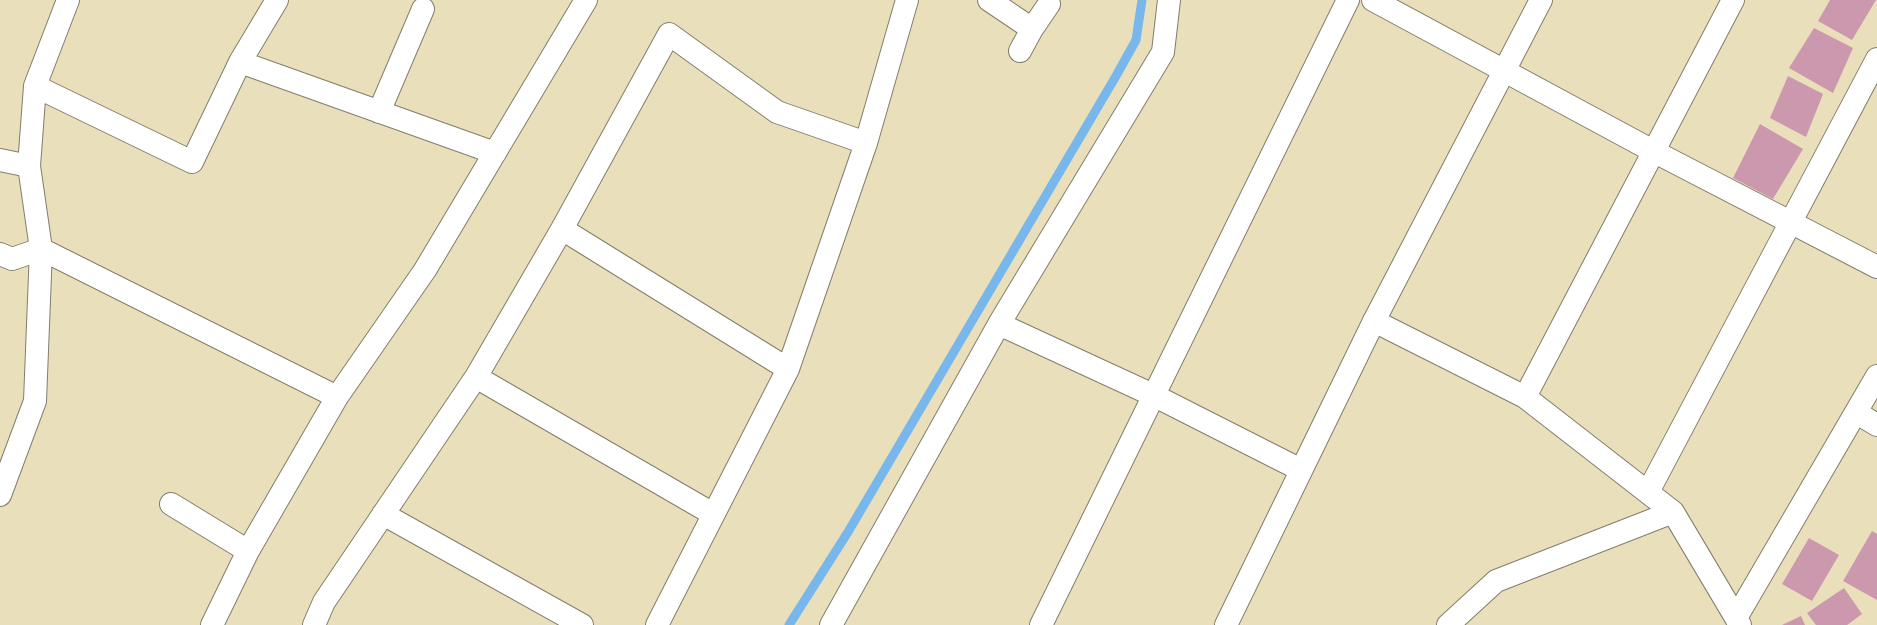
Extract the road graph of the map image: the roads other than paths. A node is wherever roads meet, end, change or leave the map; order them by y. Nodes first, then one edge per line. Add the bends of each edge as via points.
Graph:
1 (68, 0) edge
2 (277, 0) edge
3 (586, 0) edge
4 (907, 0) edge
5 (989, 0) edge
6 (1169, 0) edge
7 (1348, 0) edge
8 (1373, 0) edge
9 (1541, 0) edge
10 (1733, 0) edge
11 (1049, 4) dead end
12 (423, 9) dead end
13 (1032, 29) junction
14 (1020, 51) dead end
15 (1877, 59) edge
16 (240, 62) junction
17 (1503, 72) junction
18 (35, 86) junction
19 (379, 112) junction
20 (866, 143) junction
21 (1653, 151) junction
22 (495, 153) junction
23 (0, 160) edge
24 (29, 166) junction
25 (1791, 222) junction
26 (562, 229) junction
27 (41, 249) junction
28 (0, 254) edge
29 (1877, 267) edge
30 (1374, 321) junction
31 (998, 324) junction
32 (788, 369) junction
33 (1877, 376) edge
34 (476, 377) junction
35 (1155, 396) junction
36 (337, 397) junction
37 (1525, 397) junction
38 (1857, 413) junction
39 (1877, 425) edge
40 (1301, 470) junction
41 (1648, 492) junction
42 (0, 495) edge
43 (171, 504) dead end
44 (1673, 512) junction
45 (383, 514) junction
46 (713, 514) junction
47 (248, 551) junction
48 (1738, 622) edge
49 (212, 625) edge
50 (314, 625) edge
51 (582, 625) edge
52 (657, 625) edge
53 (831, 625) edge
54 (1042, 625) edge
55 (1226, 625) edge
56 (1448, 625) edge

1 - 18 street
2 - 16 street
3 - 22 street
4 - 20 street
5 - 13 street
6 - 31 street via 1163,52
7 - 35 street
8 - 17 street
9 - 17 street
10 - 21 street
11 - 13 street
12 - 19 street
13 - 14 street
15 - 25 street
16 - 18 street via 192,162
16 - 19 street
17 - 21 street
17 - 30 street
18 - 24 street
19 - 22 street
20 - 26 street via 777,112 669,34
20 - 32 street
21 - 25 street
21 - 37 street
22 - 36 street via 425,270
23 - 24 street
24 - 27 street
25 - 29 street
25 - 41 street
26 - 32 street
26 - 34 street
27 - 28 street via 12,259
27 - 36 street
27 - 42 street via 35,401
30 - 37 street
30 - 40 street
31 - 35 street
31 - 53 street
32 - 46 street
33 - 38 street
34 - 45 street
34 - 46 street
35 - 40 street
35 - 54 street
36 - 47 street
37 - 41 street
38 - 39 street
38 - 48 street
40 - 55 street
41 - 44 street
43 - 47 street
44 - 48 street
44 - 56 street via 1496,581
45 - 50 street via 324,602
45 - 51 street
46 - 52 street
47 - 49 street

